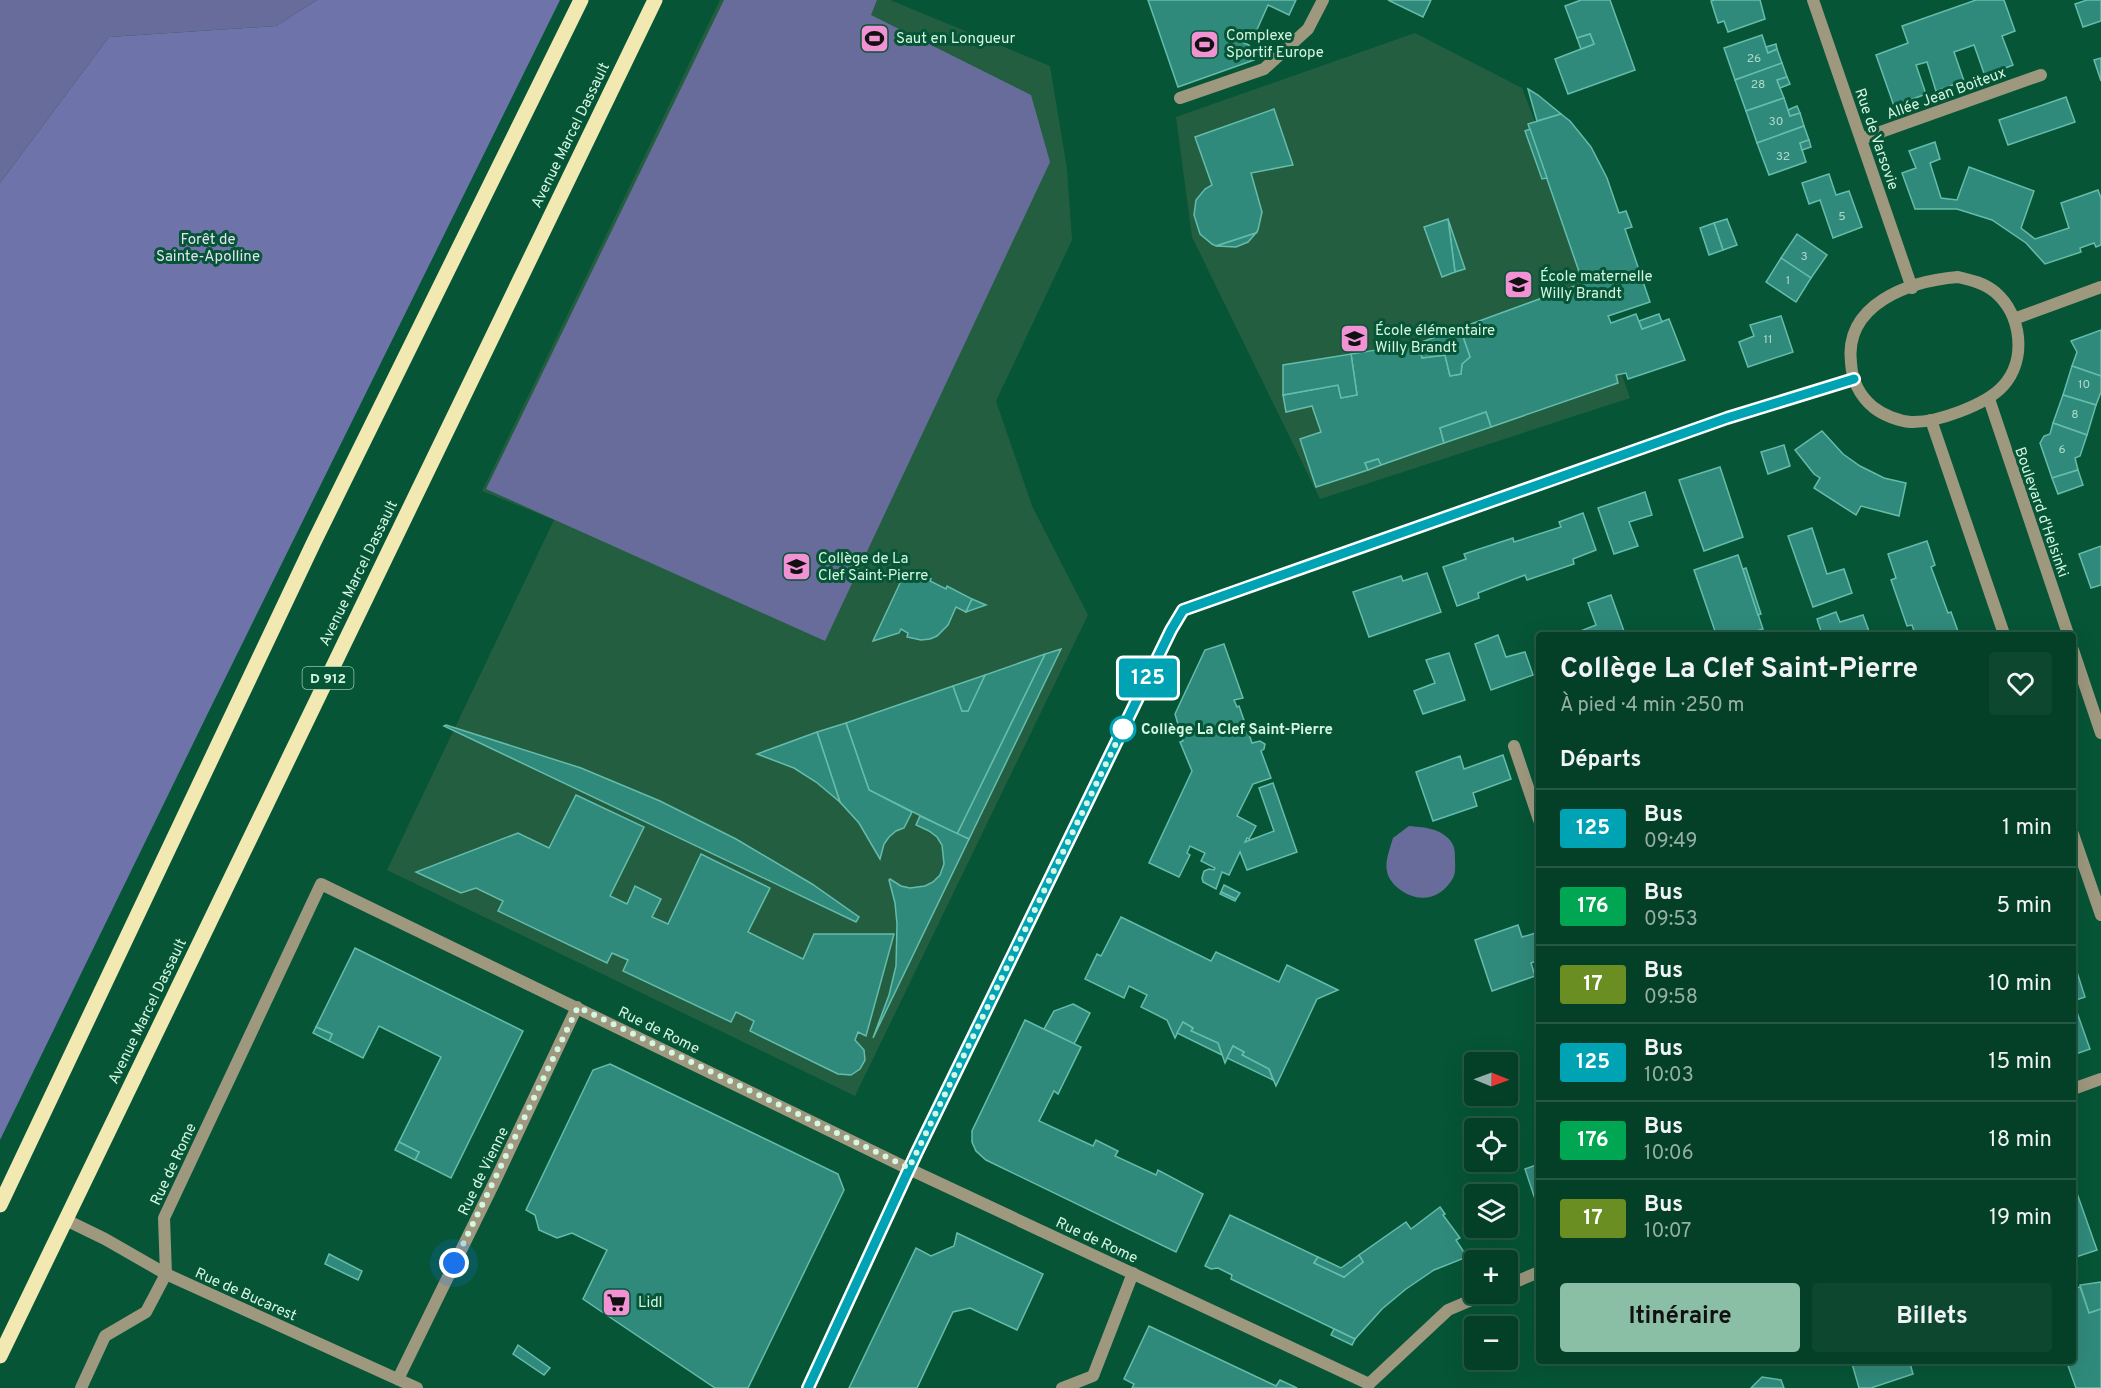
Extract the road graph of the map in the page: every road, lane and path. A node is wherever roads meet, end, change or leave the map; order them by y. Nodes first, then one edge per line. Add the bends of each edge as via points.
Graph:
1 (581, 0) edge
2 (655, 0) edge
3 (1323, 0) edge
4 (1813, 0) edge
5 (2041, 75) dead end
6 (1180, 98) dead end
7 (1861, 139) junction
8 (2101, 287) edge
9 (1912, 288) junction
10 (2014, 319) junction
11 (1854, 379) junction
12 (1989, 399) junction
13 (1931, 420) junction
14 (2003, 632) edge
15 (2067, 632) edge
16 (2076, 659) edge
17 (2101, 733) edge
18 (1514, 746) dead end
19 (1536, 811) edge
20 (2076, 843) edge
21 (2101, 915) edge
22 (578, 1007) junction
23 (2101, 1079) edge
24 (2076, 1088) edge
25 (909, 1168) junction
26 (0, 1205) edge
27 (66, 1220) junction
28 (1133, 1273) junction
29 (1536, 1273) edge
30 (166, 1274) junction
31 (1518, 1280) edge
32 (1464, 1303) edge
33 (0, 1356) edge
34 (398, 1379) junction
35 (1094, 1382) edge
36 (1369, 1386) edge
37 (81, 1388) edge
38 (417, 1388) edge
39 (808, 1388) edge
40 (1062, 1388) edge

1 - 26 main road via 314,542
2 - 27 main road, Avenue Marcel Dassault / D 912
3 - 6 street via 1308,29 1264,69
4 - 7 street, Rue de Varsovie
5 - 7 street, Allée Jean Boiteux
7 - 9 street, Rue de Varsovie
8 - 10 street
9 - 10 street via 1958,277 1978,282 1996,292
9 - 11 street via 1880,300 1864,314 1849,352
10 - 12 street via 2019,347 2014,367 2004,385
11 - 13 street via 1873,407 1890,417 1911,422
11 - 25 street via 1727,418 1183,610
12 - 13 street
12 - 15 street, Boulevard d'Helsinki
13 - 14 street
16 - 17 street
18 - 19 street
20 - 21 street
22 - 25 street, Rue de Rome
22 - 30 street, Rue de Rome via 321,884 164,1218
22 - 34 street, Rue de Vienne
23 - 24 street
25 - 28 street, Rue de Rome
25 - 39 street
27 - 30 street, Rue de Bucarest
27 - 33 main road, Avenue Marcel Dassault / D 912
28 - 35 street
28 - 36 street, Rue de Rome
29 - 31 street
30 - 34 street, Rue de Bucarest
30 - 37 street via 146,1312 105,1336
32 - 36 street via 1448,1310
34 - 38 street, Rue de Bucarest
35 - 40 street

